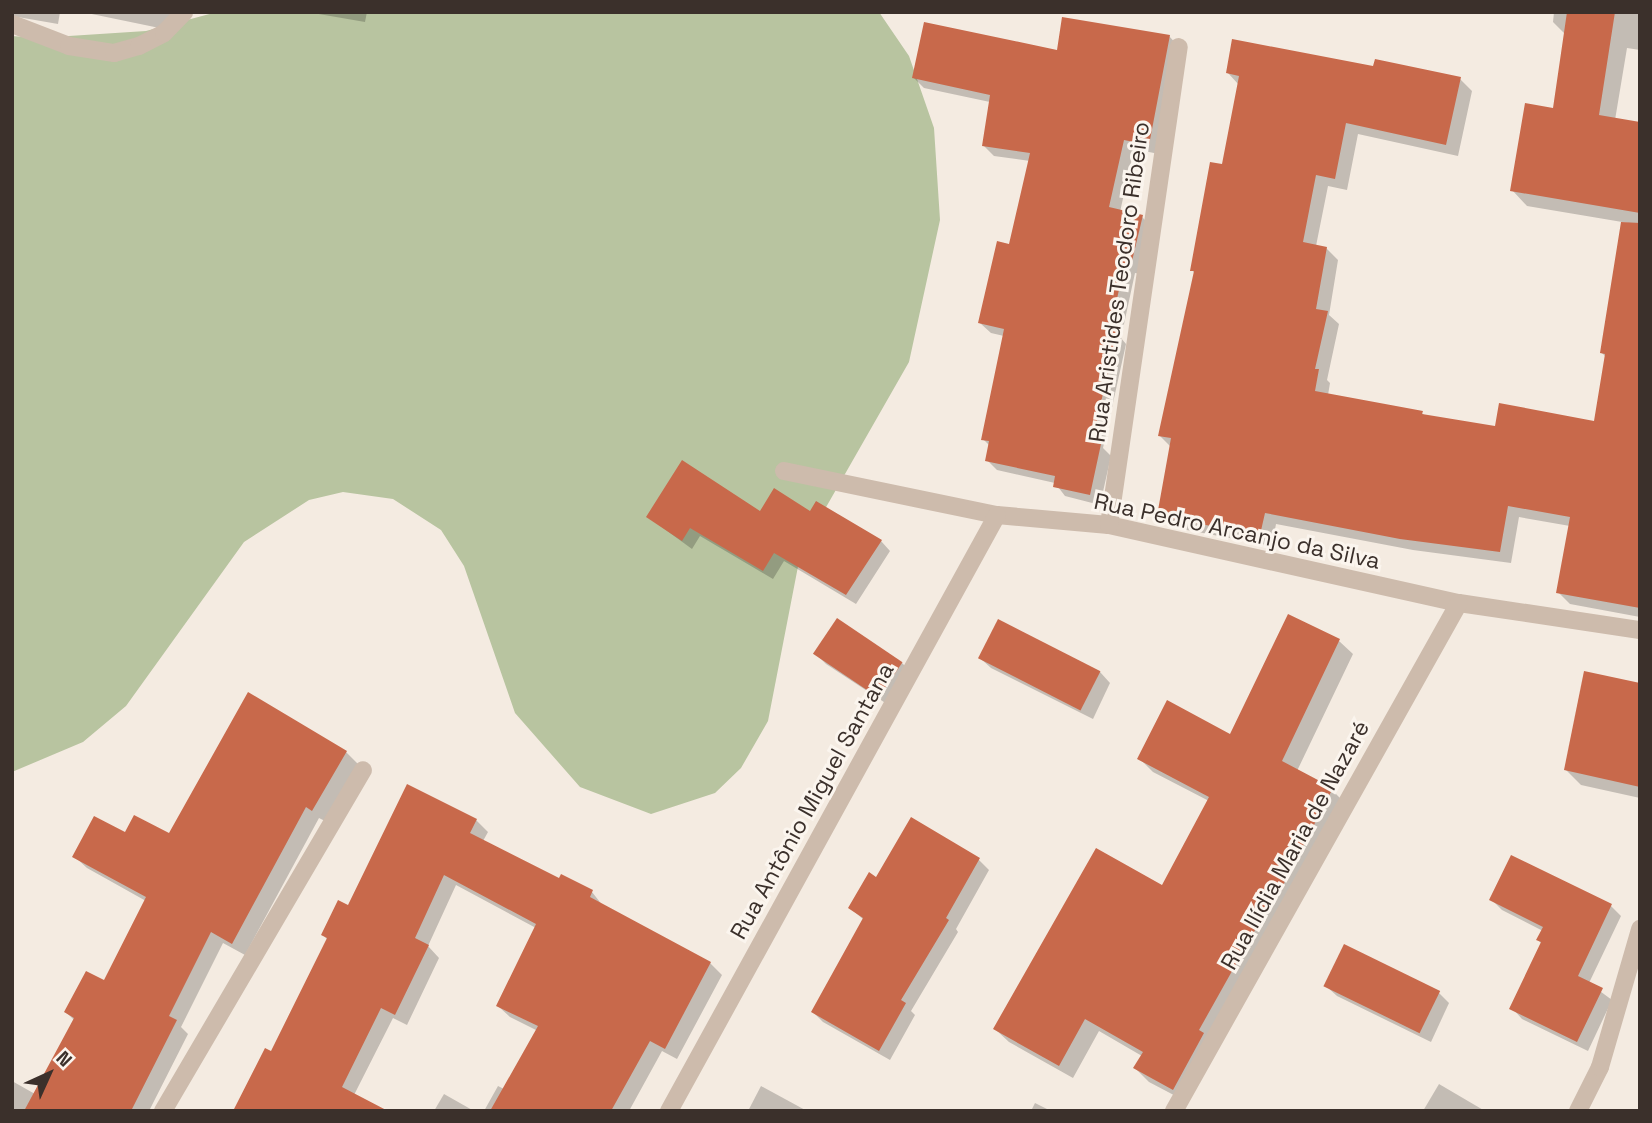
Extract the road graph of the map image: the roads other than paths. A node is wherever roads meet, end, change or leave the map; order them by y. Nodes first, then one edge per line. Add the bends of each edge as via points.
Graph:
1 (184, 12) edge
2 (12, 24) edge
3 (1179, 47) dead end
4 (784, 471) dead end
5 (997, 515) junction
6 (1109, 525) junction
7 (1459, 603) junction
8 (1640, 630) edge
9 (363, 770) dead end
10 (1640, 929) edge
11 (163, 1111) edge
12 (669, 1111) edge
13 (1174, 1111) edge
14 (1578, 1111) edge

1 - 2 street via 164,33 139,47 114,53 69,46
3 - 6 street, Rua Aristides Teodoro Ribeiro
4 - 5 street, Rua Pedro Arcanjo da Silva
5 - 6 street, Rua Pedro Arcanjo da Silva
5 - 12 street, Rua Antônio Miguel Santana
6 - 7 street, Rua Pedro Arcanjo da Silva
7 - 8 street, Rua Pedro Arcanjo da Silva
7 - 13 street, Rua Ilídia Maria de Nazaré
9 - 11 street
10 - 14 street via 1600,1067

